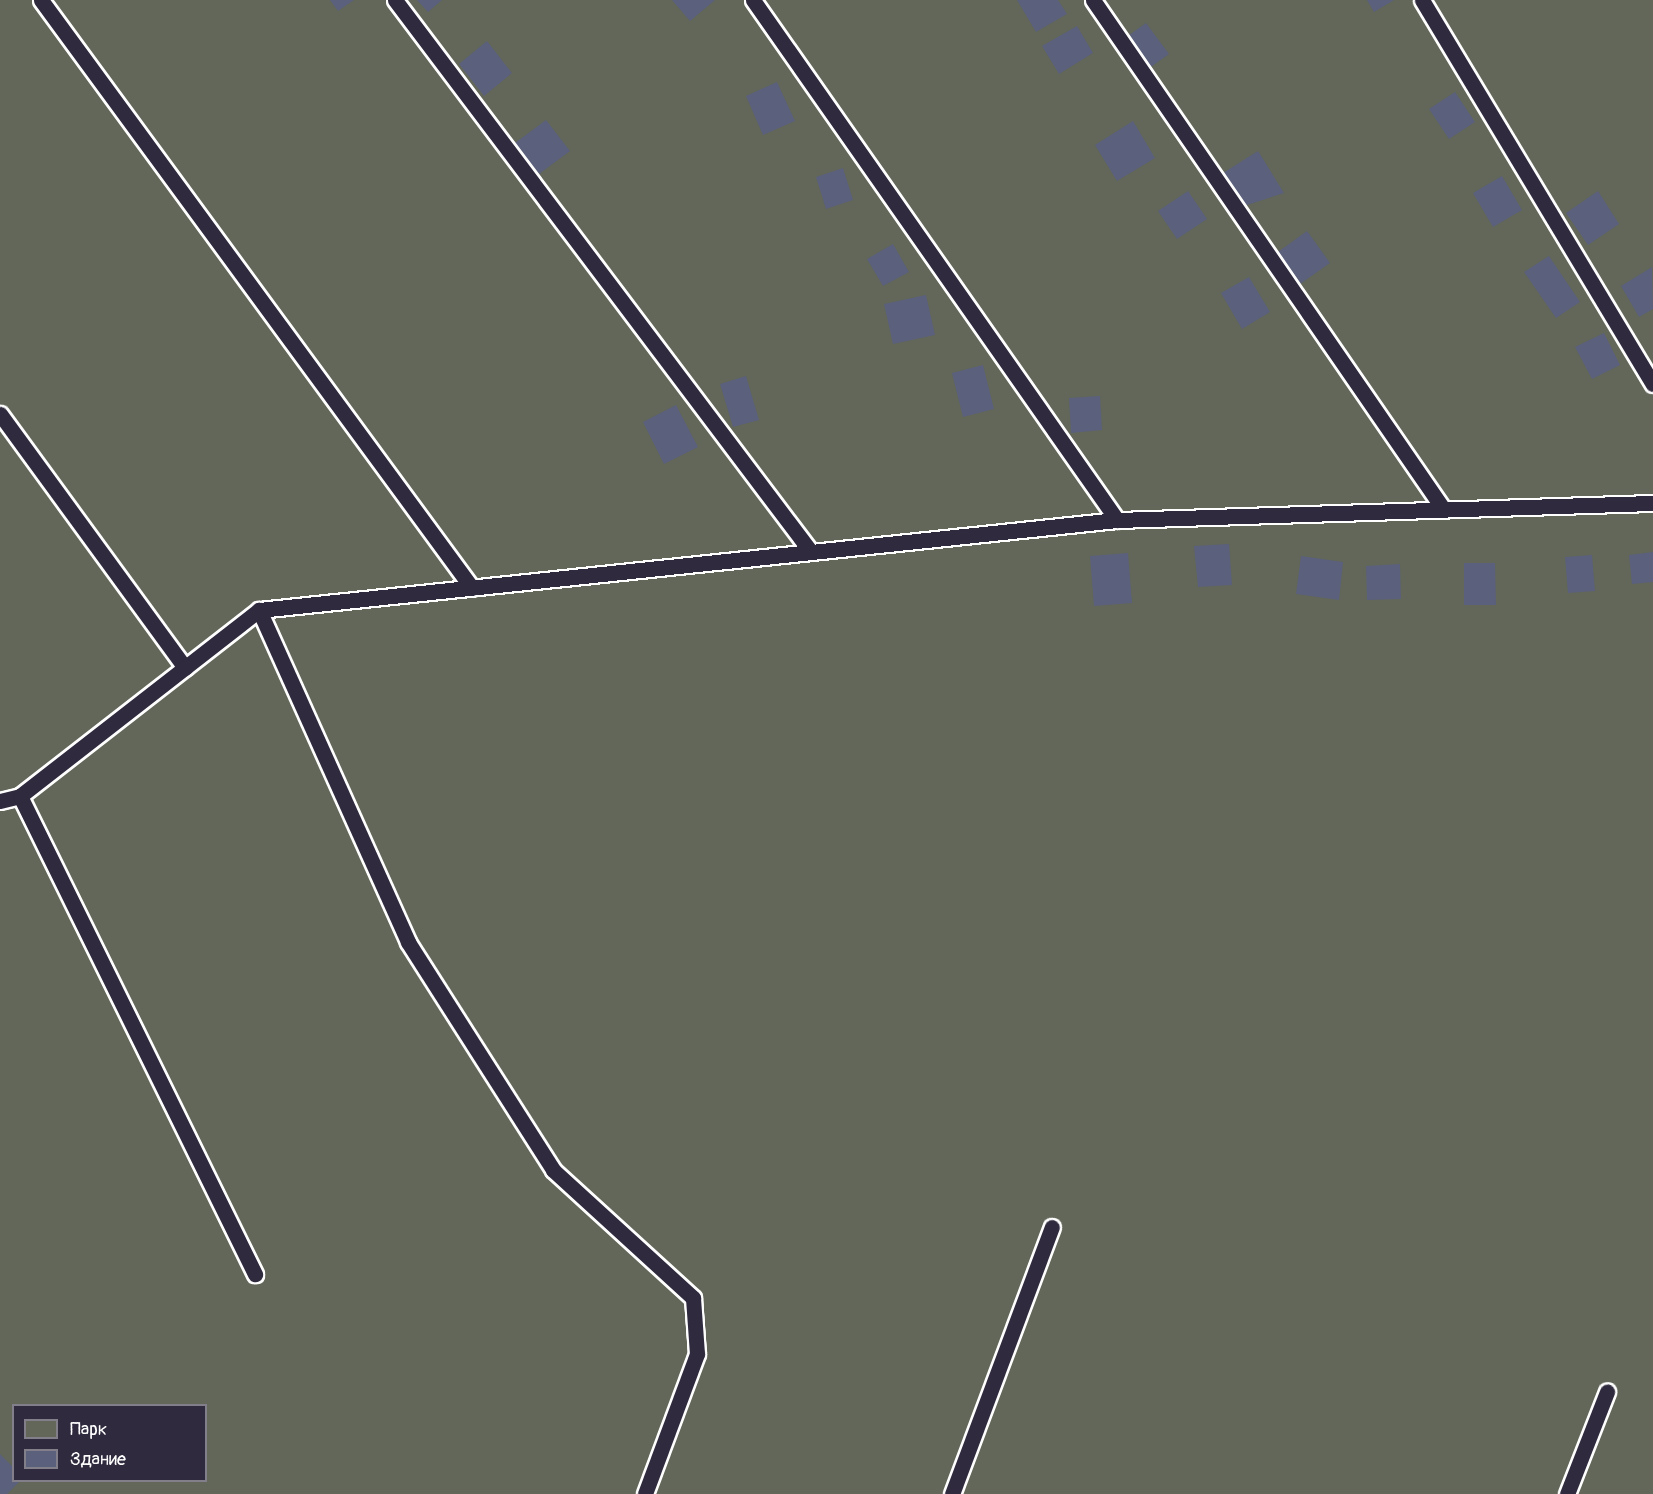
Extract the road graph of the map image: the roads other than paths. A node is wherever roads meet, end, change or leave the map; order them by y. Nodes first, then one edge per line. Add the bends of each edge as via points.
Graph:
1 (41, 0) edge
2 (395, 0) edge
3 (753, 0) edge
4 (1093, 0) edge
5 (1422, 0) edge
6 (1653, 384) edge
7 (0, 414) edge
8 (1653, 503) edge
9 (1444, 510) junction
10 (1117, 520) junction
11 (811, 552) junction
12 (472, 588) junction
13 (259, 610) junction
14 (185, 668) junction
15 (20, 796) junction
16 (0, 801) edge
17 (1052, 1227) dead end
18 (255, 1274) dead end
19 (1607, 1392) dead end
20 (645, 1494) edge
21 (952, 1494) edge
22 (1567, 1494) edge

1 - 12 lane
2 - 11 lane
3 - 10 lane
4 - 9 lane
5 - 6 lane
7 - 14 lane
8 - 9 lane
9 - 10 lane
10 - 11 lane
11 - 12 lane
12 - 13 lane
13 - 14 lane
13 - 20 lane via 408,942 553,1170 693,1298 697,1354
14 - 15 lane
15 - 16 lane
15 - 18 lane
17 - 21 lane
19 - 22 lane

